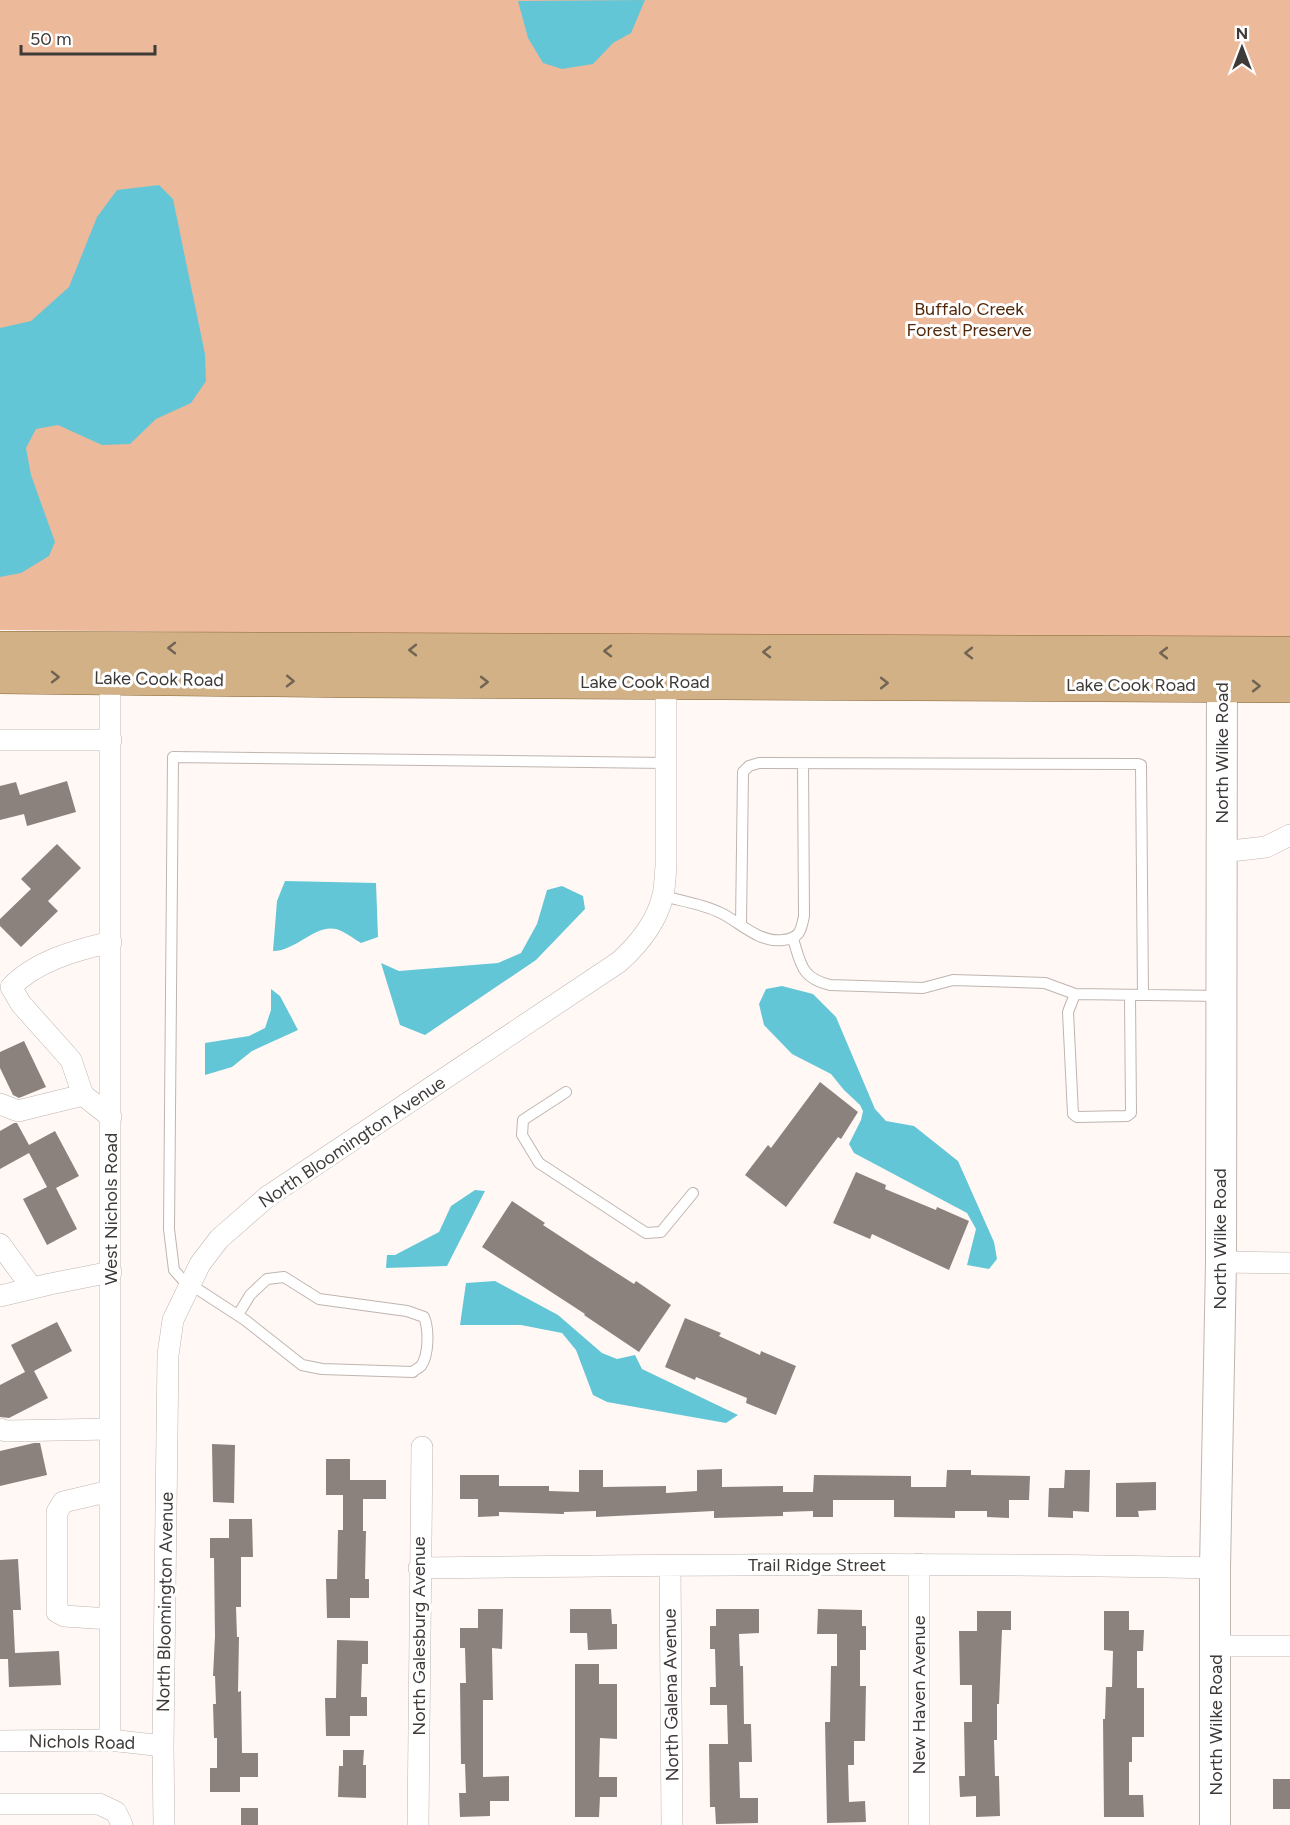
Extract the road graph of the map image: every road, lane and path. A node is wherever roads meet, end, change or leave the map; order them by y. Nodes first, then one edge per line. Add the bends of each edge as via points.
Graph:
1 (0, 648) edge
2 (1222, 653) junction
3 (1290, 653) edge
4 (110, 663) junction
5 (666, 667) junction
6 (0, 677) edge
7 (1221, 686) junction
8 (1290, 686) edge
9 (0, 740) edge
10 (111, 740) junction
11 (666, 763) junction
12 (803, 764) junction
13 (1290, 835) edge
14 (1222, 852) junction
15 (663, 896) junction
16 (741, 924) junction
17 (793, 939) junction
18 (111, 942) junction
19 (1075, 994) junction
20 (1130, 995) junction
21 (1143, 995) junction
22 (1221, 996) junction
23 (566, 1092) dead end
24 (83, 1095) junction
25 (0, 1104) edge
26 (111, 1117) junction
27 (693, 1193) dead end
28 (0, 1244) edge
29 (1221, 1262) junction
30 (1290, 1263) edge
31 (111, 1272) junction
32 (190, 1284) junction
33 (32, 1288) junction
34 (0, 1296) edge
35 (238, 1315) junction
36 (0, 1429) edge
37 (110, 1429) junction
38 (422, 1447) dead end
39 (110, 1491) junction
40 (919, 1564) junction
41 (670, 1566) junction
42 (419, 1568) junction
43 (1215, 1568) junction
44 (110, 1619) junction
45 (1216, 1646) junction
46 (1290, 1646) edge
47 (110, 1740) junction
48 (0, 1741) edge
49 (163, 1746) junction
50 (0, 1804) edge
51 (122, 1825) edge
52 (164, 1825) edge
53 (418, 1825) edge
54 (672, 1825) edge
55 (919, 1825) edge
56 (1215, 1825) edge

1 - 4 main road, Lake Cook Road
2 - 3 main road, Lake Cook Road
2 -> 5 main road, Lake Cook Road
2 - 7 street, North Wilke Road
4 - 5 main road, Lake Cook Road
6 -> 4 main road, Lake Cook Road
4 - 10 street, West Nichols Road
5 -> 7 main road, Lake Cook Road
5 - 11 street, North Bloomington Avenue
7 -> 8 main road, Lake Cook Road
7 - 14 street, North Wilke Road
9 - 10 street
10 - 18 street, West Nichols Road
11 - 15 street, North Bloomington Avenue
11 - 32 lane via 173,757 169,1229 174,1270
12 - 16 lane via 759,763 743,772
12 - 17 lane via 804,916 801,931
12 - 21 lane via 1140,765
13 - 14 street via 1266,847
14 - 22 street, North Wilke Road
15 - 16 lane via 718,912
15 - 32 street, North Bloomington Avenue via 649,928 620,962 267,1197 219,1239
16 - 17 lane via 773,942
17 - 19 lane via 804,972 830,985 923,988 953,980 1010,982 1045,984
18 - 24 street via 78,949 23,975 12,987 21,1004 71,1060
18 - 26 street, West Nichols Road
19 - 20 lane
19 - 20 lane via 1068,1012 1073,1114 1077,1118 1131,1113
20 - 21 lane
21 - 22 lane
22 - 29 street, North Wilke Road
23 - 27 lane via 523,1120 522,1135 539,1163 646,1233 661,1232
24 - 25 street via 18,1111
24 - 26 street
26 - 31 street, West Nichols Road
28 - 33 street
29 - 30 street
29 - 43 street, North Wilke Road
31 - 33 street
31 - 37 street, West Nichols Road
32 - 35 lane
32 - 49 street, North Bloomington Avenue via 173,1320 168,1354
33 - 34 street
35 - 35 lane via 302,1365 412,1371 420,1367 425,1354 428,1325 424,1317 407,1311 319,1299 284,1277 267,1279 250,1295
36 - 37 street
37 - 39 street, West Nichols Road
38 - 42 street, North Galesburg Avenue
39 - 44 street, West Nichols Road
39 - 44 street via 63,1502 57,1512 57,1612 64,1616
40 - 41 street, Trail Ridge Street
40 - 43 street, Trail Ridge Street
40 - 55 street, New Haven Avenue
41 - 42 street, Trail Ridge Street
41 - 54 street, North Galena Avenue
42 - 53 street, North Galesburg Avenue
43 - 45 street, North Wilke Road
44 - 47 street, West Nichols Road
45 - 46 street
45 - 56 street, North Wilke Road
47 - 48 street, Nichols Road
47 - 49 street, Nichols Road
49 - 52 street
50 - 51 street via 99,1804 116,1812

